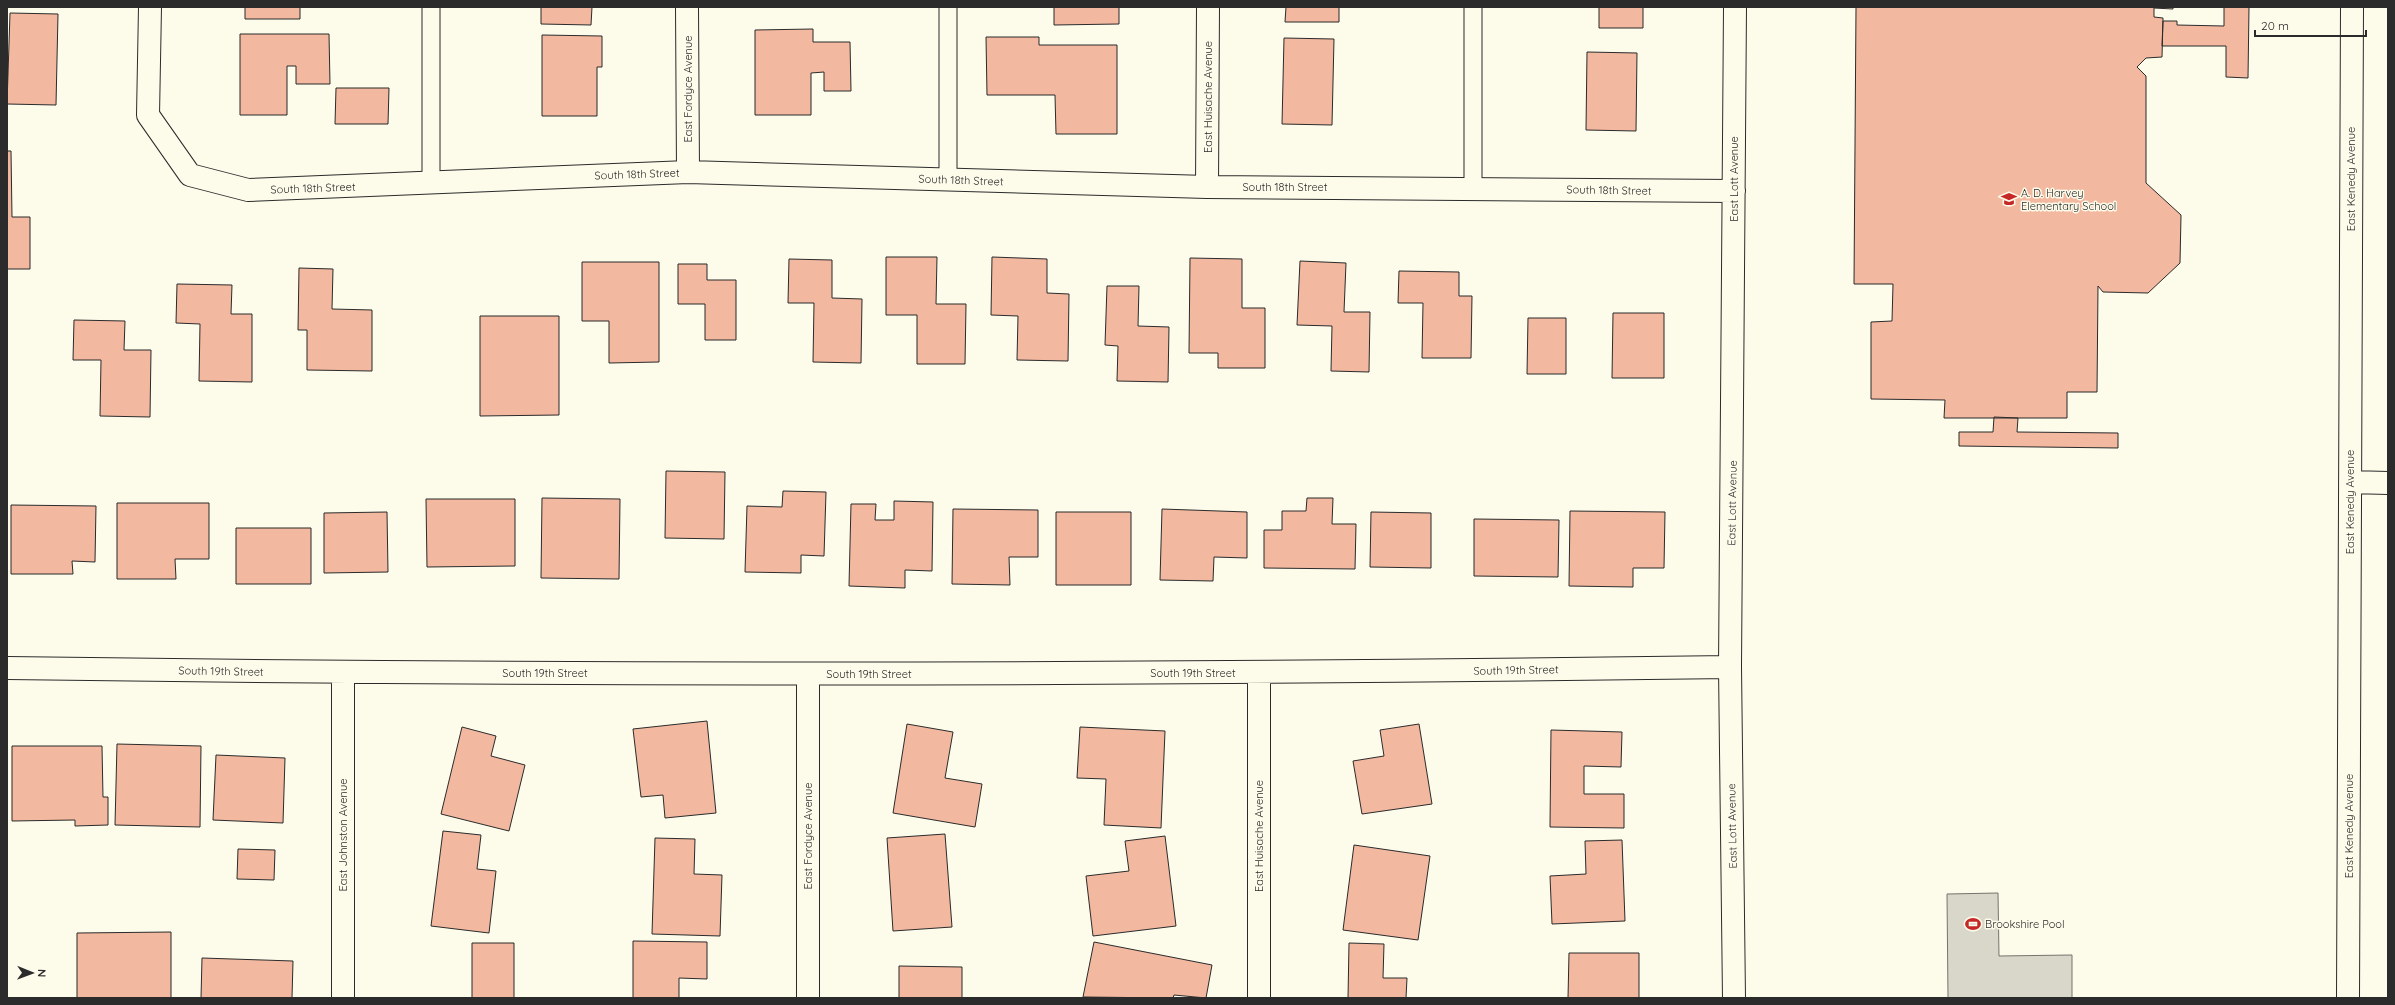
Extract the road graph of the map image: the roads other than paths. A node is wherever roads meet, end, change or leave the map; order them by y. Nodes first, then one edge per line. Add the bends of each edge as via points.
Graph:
1 (150, 7) edge
2 (431, 7) edge
3 (687, 7) edge
4 (948, 7) edge
5 (1208, 7) edge
6 (1474, 7) edge
7 (1735, 7) edge
8 (2352, 7) edge
9 (688, 172) junction
10 (948, 180) junction
11 (431, 183) junction
12 (1207, 187) junction
13 (1473, 189) junction
14 (1734, 191) junction
15 (2350, 482) junction
16 (2388, 483) edge
17 (1730, 667) junction
18 (7, 668) edge
19 (343, 673) junction
20 (1259, 673) junction
21 (808, 675) junction
22 (343, 998) edge
23 (808, 998) edge
24 (1259, 998) edge
25 (1734, 998) edge
26 (2348, 998) edge

1 - 11 street, South 18th Street via 148,115 190,174 248,190
2 - 11 lane
3 - 9 street, East Fordyce Avenue
4 - 10 lane
5 - 12 street, East Huisache Avenue
6 - 13 lane
7 - 14 street, East Lott Avenue
8 - 15 street, East Kenedy Avenue
9 - 10 street, South 18th Street
9 - 11 street, South 18th Street
10 - 12 street, South 18th Street
12 - 13 street, South 18th Street
13 - 14 street, South 18th Street
14 - 17 street, East Lott Avenue
15 - 16 street
15 - 26 street, East Kenedy Avenue
17 - 20 street, South 19th Street
17 - 25 street, East Lott Avenue
18 - 19 street, South 19th Street
19 - 21 street, South 19th Street
19 - 22 street, East Johnston Avenue
20 - 21 street, South 19th Street
20 - 24 street, East Huisache Avenue
21 - 23 street, East Fordyce Avenue

